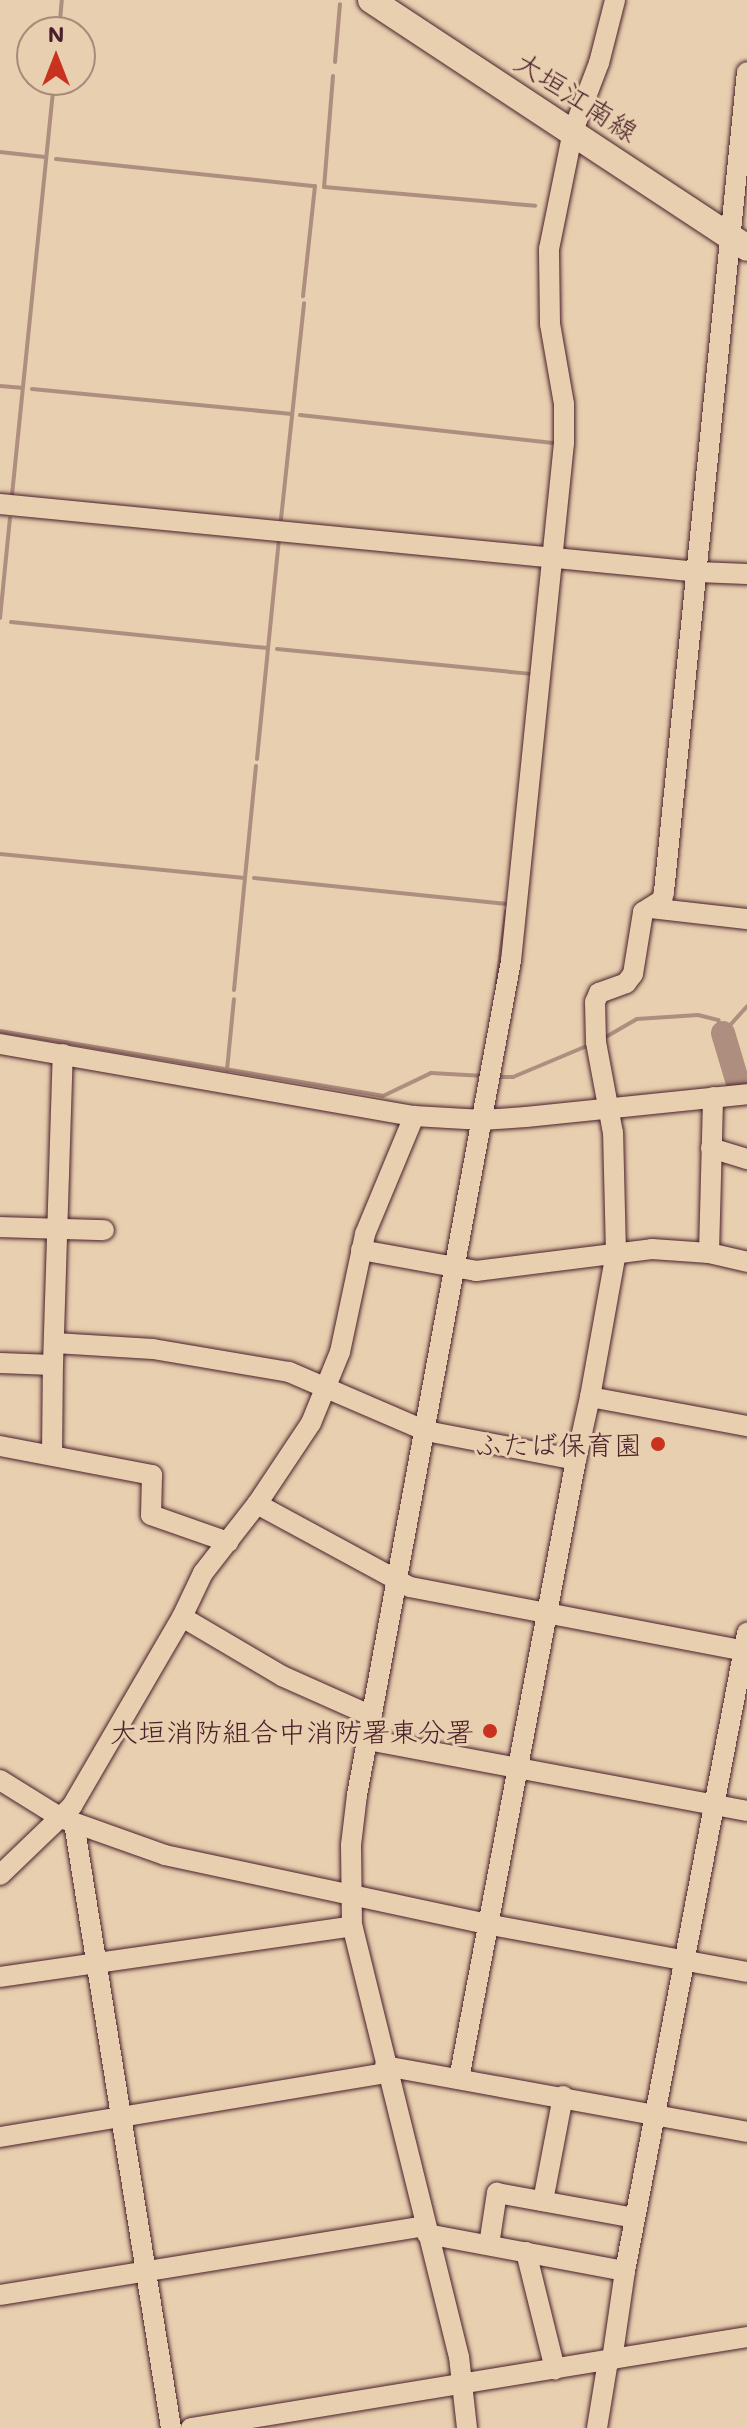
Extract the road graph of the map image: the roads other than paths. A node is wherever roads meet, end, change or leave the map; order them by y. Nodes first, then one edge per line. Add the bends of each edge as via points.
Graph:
1 (371, 0) edge
2 (615, 0) edge
3 (747, 72) edge
4 (573, 131) junction
5 (739, 243) edge
6 (0, 504) edge
7 (551, 558) junction
8 (698, 572) junction
9 (747, 574) edge
10 (650, 908) junction
11 (747, 919) edge
12 (0, 1044) edge
13 (63, 1054) junction
14 (747, 1094) edge
15 (713, 1097) junction
16 (610, 1108) junction
17 (414, 1116) junction
18 (483, 1120) junction
19 (711, 1148) junction
20 (747, 1159) edge
21 (0, 1227) edge
22 (59, 1228) junction
23 (104, 1230) dead end
24 (361, 1250) junction
25 (616, 1253) junction
26 (709, 1253) junction
27 (747, 1262) edge
28 (456, 1270) junction
29 (55, 1343) junction
30 (0, 1363) edge
31 (53, 1365) junction
32 (327, 1387) junction
33 (590, 1397) junction
34 (747, 1426) edge
35 (426, 1431) junction
36 (0, 1446) edge
37 (52, 1454) junction
38 (576, 1460) junction
39 (257, 1504) junction
40 (228, 1542) junction
41 (397, 1581) junction
42 (548, 1613) junction
43 (182, 1617) junction
44 (745, 1642) edge
45 (372, 1716) junction
46 (368, 1740) junction
47 (520, 1768) junction
48 (0, 1780) edge
49 (715, 1804) junction
50 (747, 1811) edge
51 (68, 1820) junction
52 (0, 1875) edge
53 (349, 1896) junction
54 (491, 1925) junction
55 (352, 1926) junction
56 (686, 1961) junction
57 (95, 1963) junction
58 (747, 1972) edge
59 (0, 1977) edge
60 (386, 2070) junction
61 (459, 2079) junction
62 (563, 2096) junction
63 (656, 2114) junction
64 (121, 2117) junction
65 (747, 2132) edge
66 (0, 2137) edge
67 (543, 2201) junction
68 (635, 2218) junction
69 (426, 2230) junction
70 (489, 2245) junction
71 (526, 2252) junction
72 (145, 2271) junction
73 (625, 2271) junction
74 (0, 2295) edge
75 (747, 2337) edge
76 (610, 2360) junction
77 (555, 2369) junction
78 (464, 2383) junction
79 (171, 2428) edge
80 (191, 2428) edge
81 (467, 2428) edge
82 (597, 2428) edge

1 - 4 main road, 大垣江南線
2 - 4 street
3 - 5 street
4 - 5 main road, 大垣江南線
4 - 7 street via 548,261 550,324 564,404
5 - 8 street
6 - 7 street
7 - 8 street
7 - 18 street via 511,961
8 - 9 street
8 - 10 street via 664,892
10 - 11 street
10 - 16 street via 643,912 633,974 626,983 599,993 595,1002 596,1042
12 - 13 street
13 - 17 street
13 - 22 street
14 - 15 street
15 - 16 street
15 - 19 street
16 - 18 street
16 - 25 street
17 - 18 street
17 - 24 street
18 - 28 street
19 - 20 street
19 - 26 street
21 - 22 street
22 - 23 street
22 - 29 street
24 - 28 street
24 - 32 street via 340,1352
25 - 26 street
25 - 28 street
25 - 33 street
26 - 27 street
28 - 35 street
29 - 31 street
29 - 32 street via 185,1353 289,1372
30 - 31 street
31 - 37 street
32 - 35 street
32 - 39 street via 311,1423
33 - 34 street
33 - 38 street
35 - 38 street
35 - 41 street
36 - 37 street
37 - 40 street via 152,1475 151,1515
38 - 42 street
39 - 40 street
39 - 41 street
40 - 43 street via 203,1573
41 - 42 street
41 - 45 street
42 - 44 street
42 - 47 street
43 - 45 street via 282,1676
43 - 51 street
44 - 49 street
45 - 46 street
46 - 47 street
46 - 53 street
47 - 49 street
47 - 54 street
48 - 51 street
49 - 50 street
49 - 56 street
51 - 52 street
51 - 53 street via 165,1855
51 - 57 street
53 - 54 street
53 - 55 street
54 - 56 street
54 - 61 street
55 - 57 street
55 - 60 street
56 - 58 street
56 - 63 street
57 - 59 street
57 - 64 street
60 - 61 street
60 - 64 street
60 - 69 street
61 - 62 street
62 - 63 street
62 - 67 street
63 - 65 street
63 - 68 street
64 - 66 street
64 - 72 street
67 - 68 street
67 - 70 street via 497,2193
68 - 73 street
69 - 70 street
69 - 72 street
69 - 78 street
70 - 71 street
71 - 73 street
71 - 77 street
72 - 74 street
72 - 79 street
73 - 76 street
75 - 76 street
76 - 77 street
76 - 82 street
77 - 78 street
78 - 80 street
78 - 81 street

